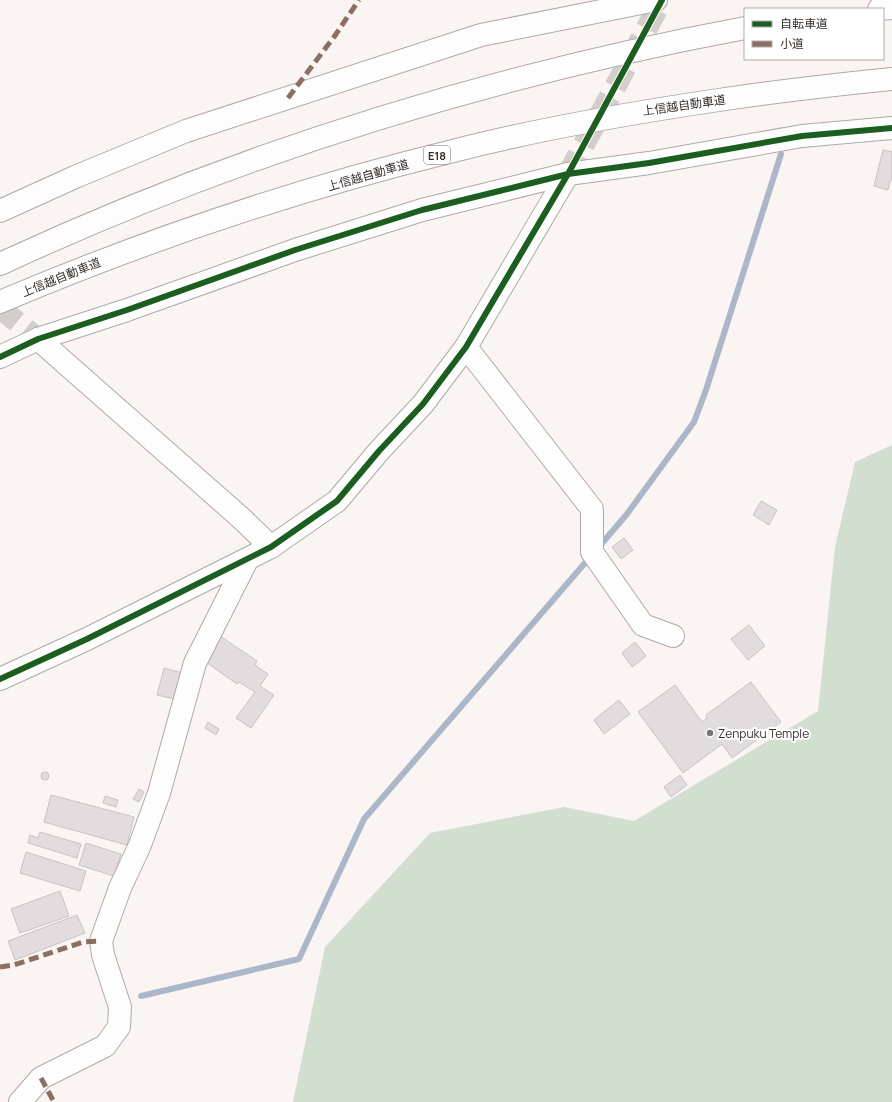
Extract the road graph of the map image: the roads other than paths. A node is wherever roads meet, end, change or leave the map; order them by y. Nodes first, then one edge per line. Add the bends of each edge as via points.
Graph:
1 (656, 0) edge
2 (744, 28) edge
3 (892, 79) edge
4 (892, 128) edge
5 (568, 174) junction
6 (0, 211) edge
7 (0, 264) edge
8 (0, 302) edge
9 (38, 339) junction
10 (466, 347) junction
11 (0, 357) edge
12 (271, 548) junction
13 (247, 560) junction
14 (673, 636) dead end
15 (0, 679) edge
16 (20, 1102) edge

1 - 6 main road via 481,35 186,131
2 - 7 main road via 591,60 403,110 218,173 124,210
3 - 8 main road, 上信越自動車道 / E18 via 637,112 453,151 332,185 177,234 90,265
4 - 5 main road via 802,136 649,163
5 - 9 main road via 422,210 295,250
5 - 10 main road
9 - 11 main road
9 - 12 main road via 241,518
10 - 12 main road via 423,404 337,501
10 - 14 main road via 592,509 592,552 643,625
12 - 13 main road
13 - 15 main road
13 - 16 main road via 195,663 159,793 140,845 120,888 102,941 120,1007 119,1027 105,1046 41,1078

